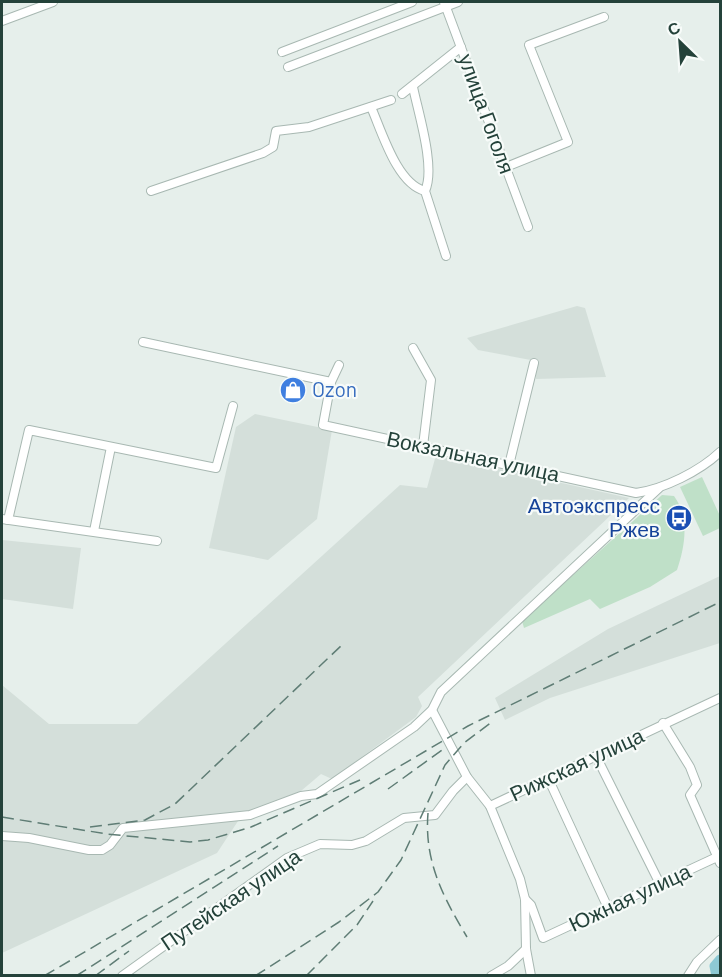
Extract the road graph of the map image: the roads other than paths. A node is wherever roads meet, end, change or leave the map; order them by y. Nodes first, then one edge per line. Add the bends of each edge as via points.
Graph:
1 (53, 2) edge
2 (412, 2) edge
3 (458, 2) edge
4 (445, 4) edge
5 (604, 17) dead end
6 (2, 21) edge
7 (461, 47) junction
8 (282, 52) dead end
9 (288, 67) dead end
10 (413, 87) junction
11 (402, 94) dead end
12 (391, 100) dead end
13 (371, 107) junction
14 (506, 167) junction
15 (151, 191) dead end
16 (425, 191) junction
17 (528, 227) dead end
18 (446, 256) dead end
19 (143, 342) dead end
20 (413, 348) dead end
21 (534, 363) dead end
22 (339, 365) dead end
23 (331, 382) junction
24 (233, 406) dead end
25 (423, 446) junction
26 (111, 447) junction
27 (720, 454) edge
28 (509, 465) junction
29 (659, 488) junction
30 (5, 519) edge
31 (94, 531) junction
32 (157, 541) dead end
33 (720, 698) edge
34 (432, 710) junction
35 (663, 723) junction
36 (596, 756) junction
37 (467, 777) junction
38 (548, 778) junction
39 (490, 806) junction
40 (2, 836) edge
41 (719, 860) edge
42 (660, 884) junction
43 (525, 898) junction
44 (608, 908) junction
45 (720, 940) edge
46 (526, 949) junction
47 (122, 975) edge
48 (491, 975) edge
49 (531, 975) edge
50 (688, 975) edge

1 - 6 street
2 - 8 street
3 - 4 street
4 - 7 street, улица Гоголя
4 - 9 street
5 - 14 street via 529,45 568,142
7 - 10 street
7 - 14 street, улица Гоголя
10 - 11 street
10 - 16 street via 426,156
12 - 13 street
13 - 15 street via 309,127 276,131 273,147 263,153
13 - 16 street via 403,177 414,189
14 - 17 street, улица Гоголя
16 - 18 street
19 - 23 street
20 - 25 street via 431,380
21 - 28 street
22 - 23 street
23 - 25 street, Вокзальная улица via 323,425
24 - 26 street via 216,468
25 - 28 street, Вокзальная улица
26 - 30 street via 29,430
26 - 31 street
27 - 29 street, Вокзальная улица
28 - 29 street, Вокзальная улица via 636,493
29 - 34 street via 441,692
30 - 31 street
31 - 32 street
33 - 35 street, Рижская улица
34 - 37 street
34 - 40 street via 326,789 250,815 123,828 102,850
35 - 36 street, Рижская улица
35 - 41 street via 690,767 697,785 690,795
36 - 38 street, Рижская улица
36 - 42 street
37 - 39 street
37 - 47 street, Путейская улица via 435,815 404,818 366,841 352,845 320,844 287,858
38 - 39 street, Рижская улица
38 - 44 street
39 - 43 street
41 - 42 street, Южная улица
42 - 44 street, Южная улица
43 - 44 street, Южная улица via 543,938
43 - 46 street
45 - 50 street
46 - 48 street
46 - 49 street

